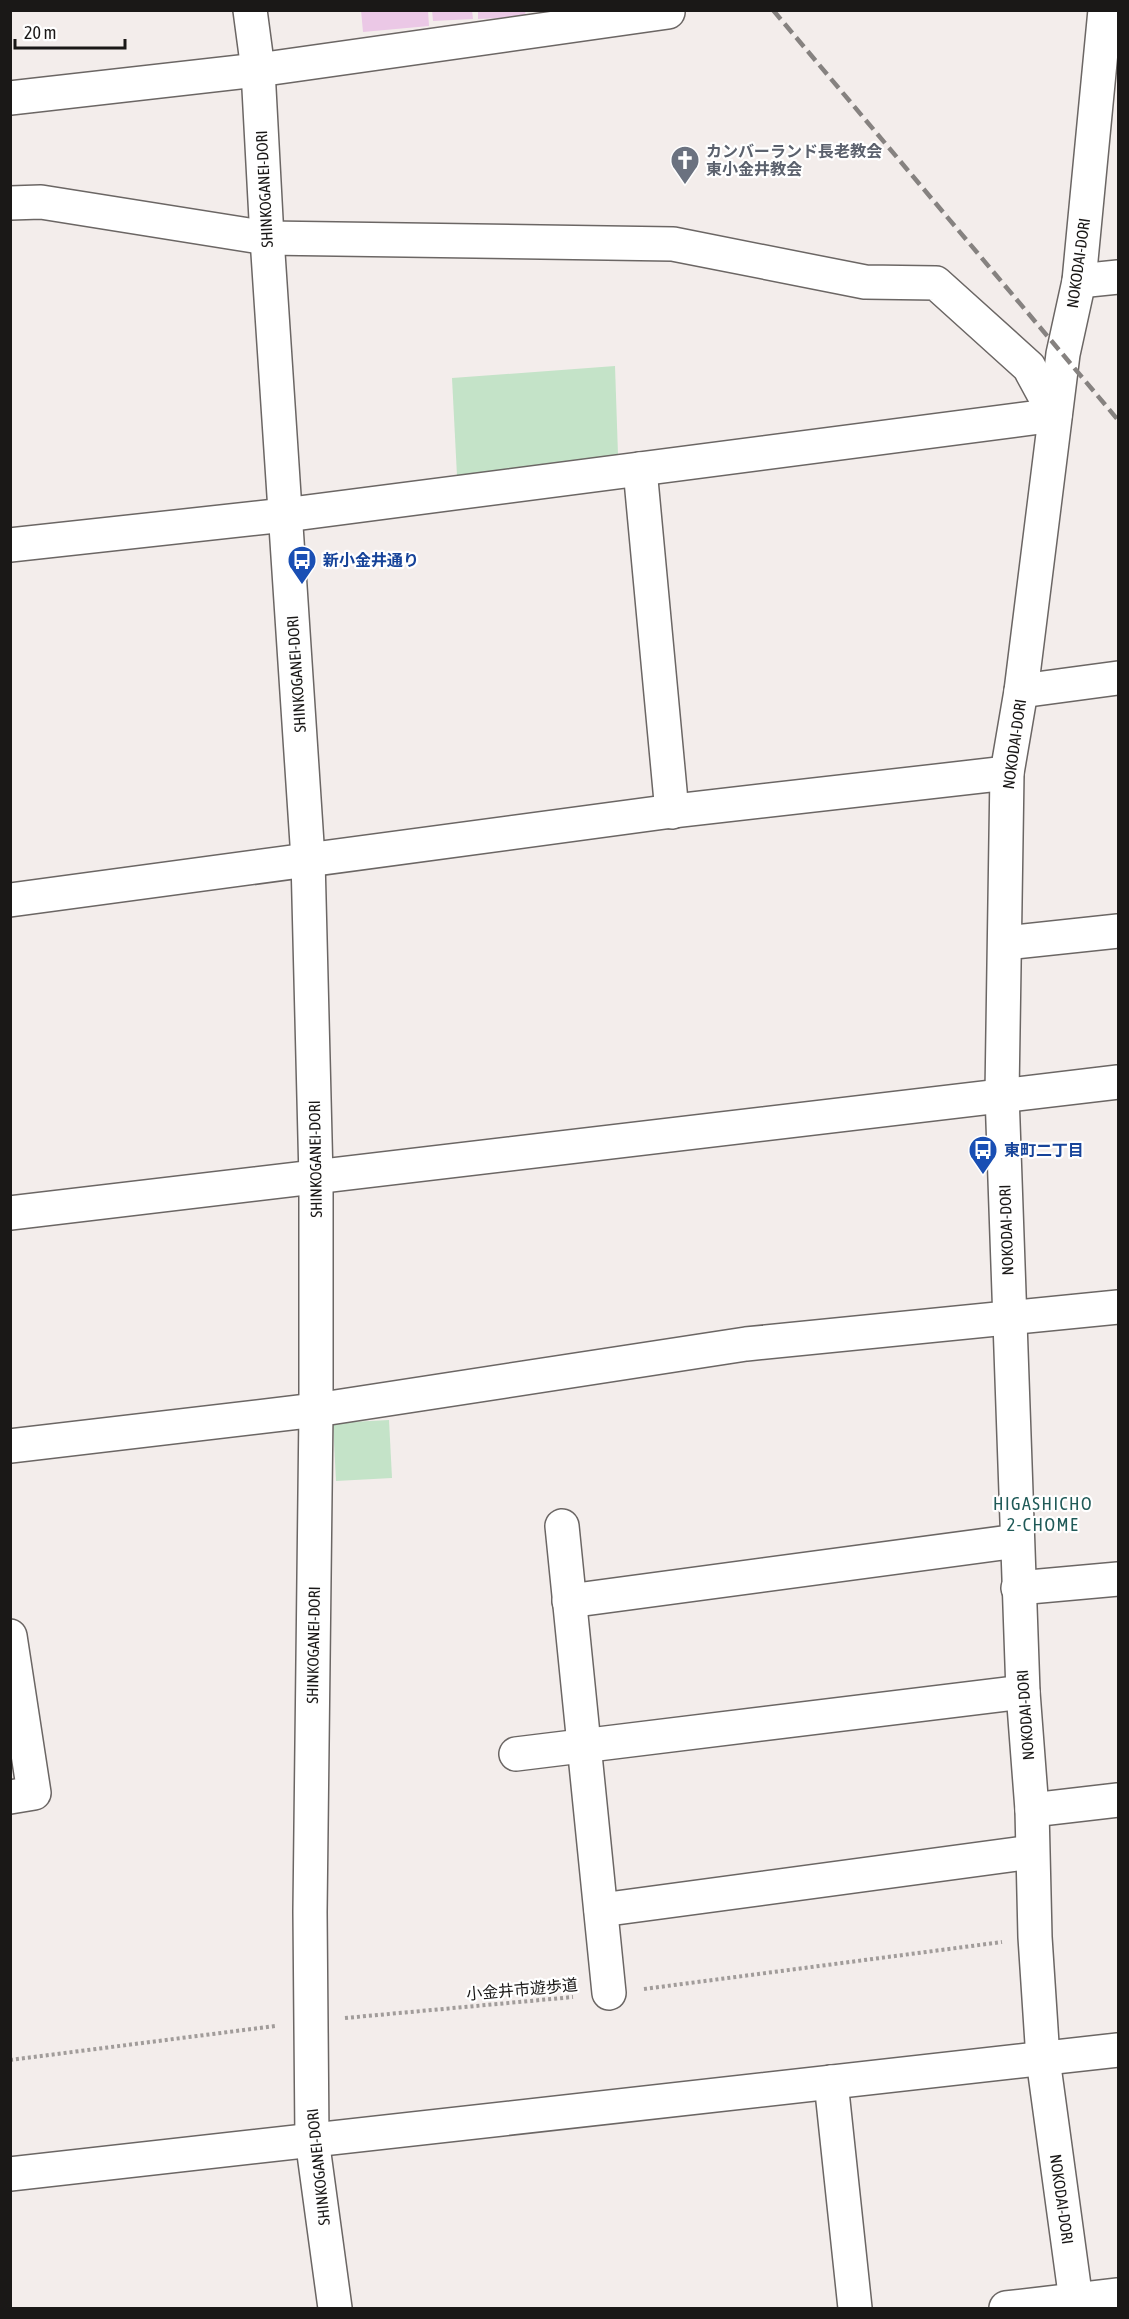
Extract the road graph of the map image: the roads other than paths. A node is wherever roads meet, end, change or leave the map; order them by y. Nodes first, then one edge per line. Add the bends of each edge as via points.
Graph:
1 (250, 10) edge
2 (1105, 10) edge
3 (668, 12) edge
4 (258, 70) junction
5 (10, 98) edge
6 (10, 203) edge
7 (267, 238) junction
8 (1119, 277) edge
9 (1079, 281) junction
10 (1055, 415) junction
11 (640, 469) junction
12 (285, 515) junction
13 (10, 545) edge
14 (1119, 678) edge
15 (1021, 691) junction
16 (1007, 773) junction
17 (672, 812) junction
18 (308, 859) junction
19 (10, 900) edge
20 (1119, 931) edge
21 (1005, 943) junction
22 (1119, 1082) edge
23 (1002, 1094) junction
24 (316, 1178) junction
25 (10, 1213) edge
26 (1119, 1307) edge
27 (1009, 1318) junction
28 (316, 1410) junction
29 (10, 1446) edge
30 (562, 1526) dead end
31 (1017, 1541) junction
32 (1119, 1579) edge
33 (1018, 1588) junction
34 (569, 1601) junction
35 (10, 1636) edge
36 (1023, 1692) junction
37 (584, 1746) junction
38 (516, 1754) dead end
39 (10, 1797) edge
40 (1119, 1800) edge
41 (1032, 1810) junction
42 (1032, 1852) junction
43 (601, 1910) junction
44 (609, 1993) road end
45 (1119, 2050) edge
46 (1043, 2059) junction
47 (831, 2082) junction
48 (312, 2139) junction
49 (10, 2174) edge
50 (1119, 2295) edge
51 (1076, 2304) edge
52 (335, 2308) edge
53 (855, 2308) edge
54 (1005, 2308) edge

1 - 4 street, SHINKOGANEI-DORI
2 - 9 street, NOKODAI-DORI
3 - 4 street
4 - 5 street
4 - 7 street, SHINKOGANEI-DORI
6 - 7 street via 41,202
7 - 10 street via 673,244 865,282 936,283 1029,367
7 - 12 street, SHINKOGANEI-DORI
8 - 9 street
9 - 10 street, NOKODAI-DORI
10 - 11 street
10 - 15 street, NOKODAI-DORI
11 - 12 street
11 - 17 street
12 - 13 street
12 - 18 street, SHINKOGANEI-DORI
14 - 15 street
15 - 16 street, NOKODAI-DORI
16 - 17 street
16 - 21 street, NOKODAI-DORI
17 - 18 street
18 - 19 street
18 - 24 street, SHINKOGANEI-DORI
20 - 21 street
21 - 23 street, NOKODAI-DORI
22 - 23 street
23 - 24 street
23 - 27 street, NOKODAI-DORI
24 - 25 street
24 - 28 street, SHINKOGANEI-DORI
26 - 27 street
27 - 28 street via 746,1344
27 - 31 street, NOKODAI-DORI
28 - 29 street
28 - 48 street, SHINKOGANEI-DORI
30 - 34 street
31 - 33 street, NOKODAI-DORI
31 - 34 street
32 - 33 street
33 - 36 street, NOKODAI-DORI
34 - 37 street
35 - 39 street via 34,1793
36 - 37 street
36 - 41 street, NOKODAI-DORI
37 - 38 street
37 - 43 street
40 - 41 street
41 - 42 street, NOKODAI-DORI
42 - 43 street
42 - 46 street, NOKODAI-DORI
43 - 44 street
45 - 46 street
46 - 47 street
46 - 51 street, NOKODAI-DORI
47 - 48 street
47 - 53 street
48 - 49 street
48 - 52 street, SHINKOGANEI-DORI
50 - 51 street
51 - 54 street

